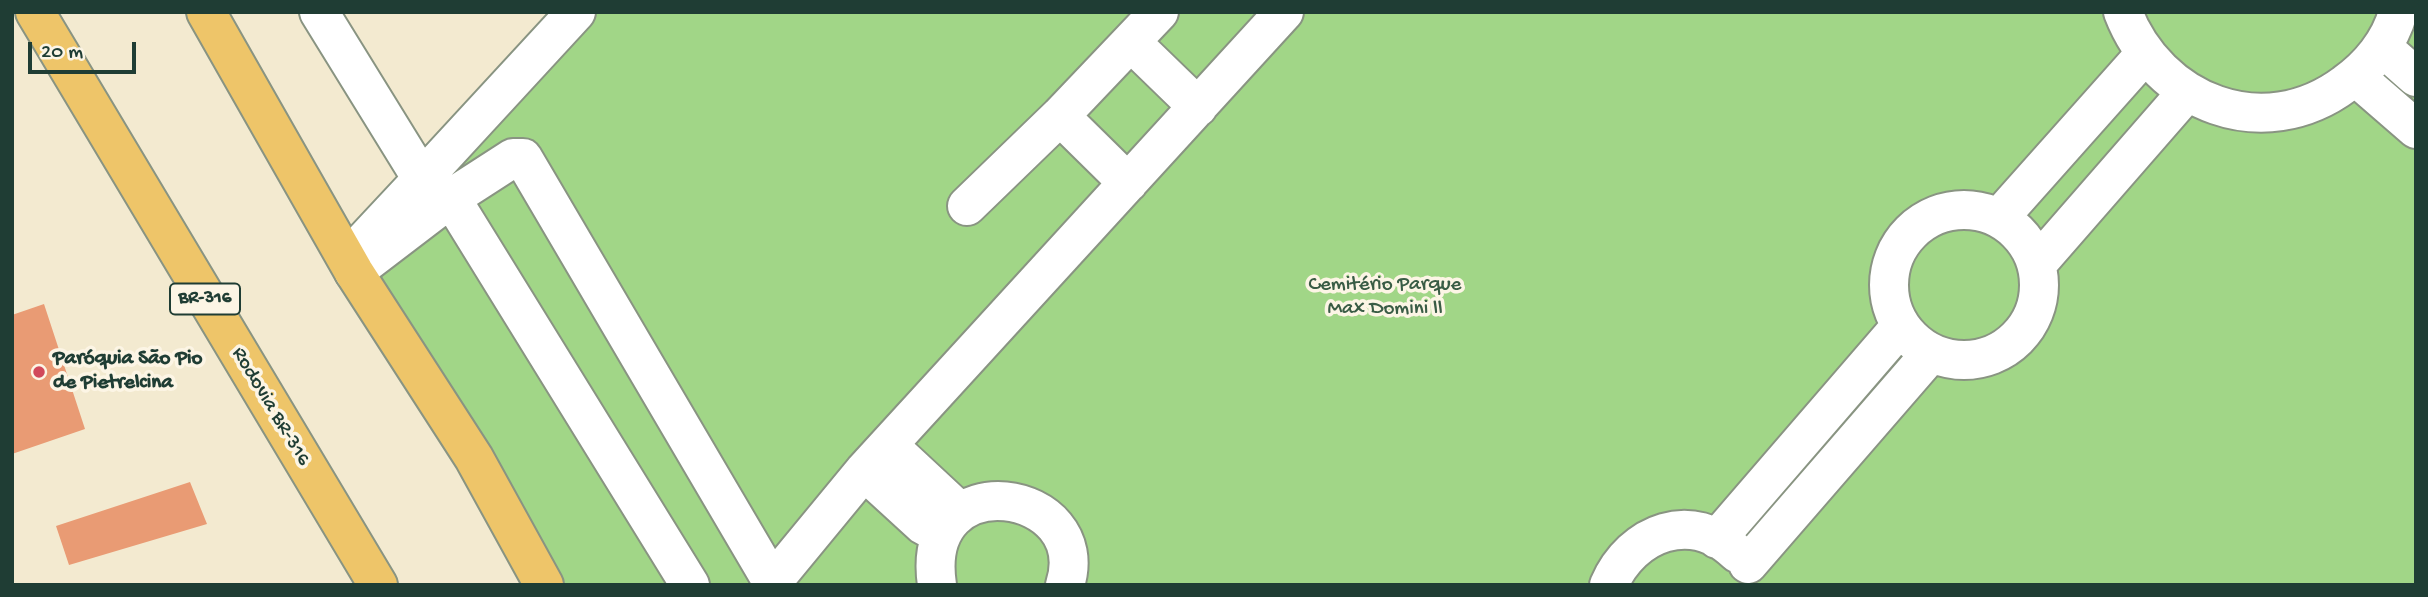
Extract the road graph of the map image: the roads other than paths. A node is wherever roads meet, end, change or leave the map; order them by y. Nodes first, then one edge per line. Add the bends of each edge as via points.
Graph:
1 (35, 12) edge
2 (206, 12) edge
3 (319, 12) edge
4 (576, 12) edge
5 (1159, 12) edge
6 (1284, 12) edge
7 (2123, 12) edge
8 (2398, 12) edge
9 (1132, 43) junction
10 (2382, 47) junction
11 (2145, 54) junction
12 (2356, 77) junction
13 (2416, 77) edge
14 (2187, 92) junction
15 (1198, 107) junction
16 (1060, 116) junction
17 (2416, 129) edge
18 (1128, 183) junction
19 (437, 189) junction
20 (967, 206) dead end
21 (1999, 218) junction
22 (2037, 264) junction
23 (351, 266) junction
24 (1900, 327) junction
25 (1931, 353) junction
26 (876, 458) junction
27 (951, 524) junction
28 (1717, 539) junction
29 (1753, 574) edge
30 (772, 584) edge
31 (378, 585) edge
32 (544, 585) edge
33 (690, 585) edge
34 (937, 585) edge
35 (1065, 585) edge
36 (1609, 585) edge

1 - 31 highway, Rodovia BR-316 / BR-316
2 - 23 highway
3 - 19 street
4 - 19 street
5 - 9 street
6 - 15 street
7 - 11 street
8 - 10 street
9 - 15 street
9 - 16 street
10 - 12 street
10 - 13 street
11 - 14 street
11 - 21 street
12 - 14 street via 2312,103 2274,112 2235,110
12 - 17 street
14 - 22 street
15 - 18 street
16 - 18 street
16 - 20 street
18 - 26 street
19 - 23 street
19 - 30 street via 523,158
19 - 33 street
21 - 22 street via 2023,237
21 - 24 street via 1970,209 1941,213 1916,226 1899,247 1889,273 1890,301
22 - 25 street via 2040,294 2030,324 2010,347 1982,360 1951,361
23 - 32 highway via 474,458
24 - 25 street
24 - 28 street
25 - 29 street
26 - 27 street
26 - 30 street
27 - 34 street via 933,562
27 - 35 street via 984,501 1010,500 1035,508 1055,526 1066,550
28 - 29 street via 1727,543
28 - 36 street via 1698,531 1668,531 1640,542 1618,563

